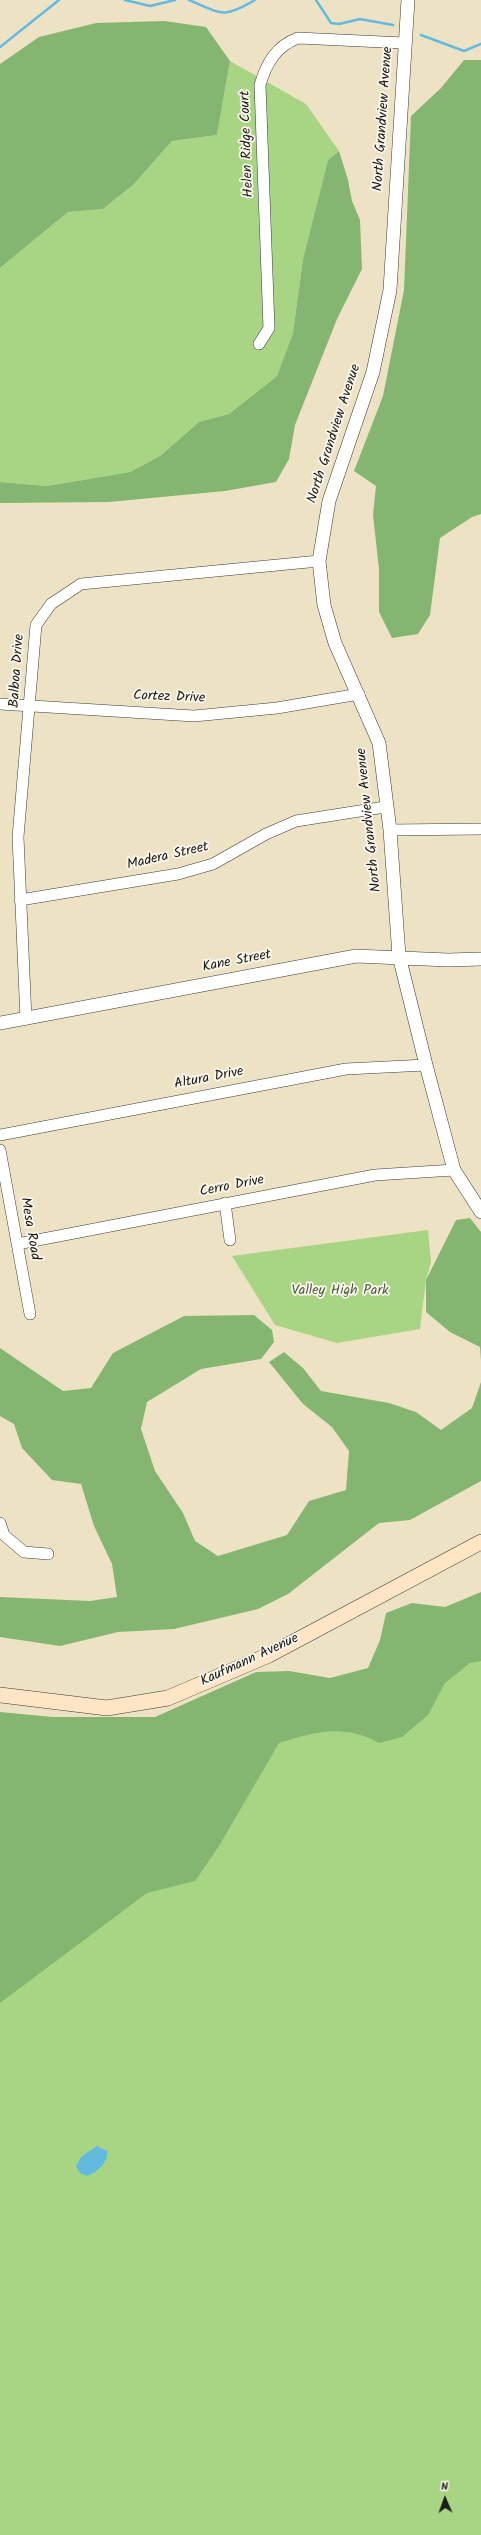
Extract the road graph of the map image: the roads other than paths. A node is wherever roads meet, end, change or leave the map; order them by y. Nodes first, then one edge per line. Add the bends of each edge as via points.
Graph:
1 (408, 0) edge
2 (404, 43) junction
3 (259, 344) dead end
4 (319, 561) junction
5 (359, 694) junction
6 (0, 704) edge
7 (30, 705) junction
8 (385, 806) junction
9 (481, 829) edge
10 (390, 830) junction
11 (20, 900) junction
12 (399, 956) junction
13 (481, 958) edge
14 (26, 1018) junction
15 (0, 1023) edge
16 (426, 1065) junction
17 (0, 1135) edge
18 (0, 1150) edge
19 (454, 1170) junction
20 (225, 1203) junction
21 (481, 1212) edge
22 (230, 1240) dead end
23 (16, 1244) junction
24 (30, 1314) dead end
25 (0, 1523) edge
26 (481, 1542) edge
27 (48, 1554) dead end
28 (0, 1695) edge

1 - 2 street, North Grandview Avenue
2 - 3 street, Helen Ridge Court via 298,38 276,52 266,68 260,85 269,328
2 - 4 street, North Grandview Avenue via 390,290 373,372 329,501
4 - 5 street, North Grandview Avenue via 324,605 335,643
4 - 7 street, Balboa Drive via 81,584 51,604 36,625
5 - 7 street, Cortez Drive via 277,708 194,716
5 - 8 street, North Grandview Avenue via 379,743
6 - 7 street, Cortez Drive
7 - 11 street, Balboa Drive via 18,837
8 - 10 street, North Grandview Avenue
8 - 11 street, Madera Street via 296,821 206,866 178,874
9 - 10 street
10 - 12 street, North Grandview Avenue
11 - 14 street, Balboa Drive
12 - 13 street, Kane Street via 448,960
12 - 14 street, Kane Street via 356,956
12 - 16 street, North Grandview Avenue
14 - 15 street, Kane Street
16 - 17 street, Altura Drive via 346,1069
16 - 19 street, North Grandview Avenue
18 - 23 street, Mesa Road
19 - 20 street, Cerro Drive via 375,1175
19 - 21 street, North Grandview Avenue
20 - 22 street
20 - 23 street, Cerro Drive
23 - 24 street, Mesa Road
25 - 27 street via 4,1535 24,1552
26 - 28 main road, Kaufmann Avenue via 269,1655 168,1698 107,1708

